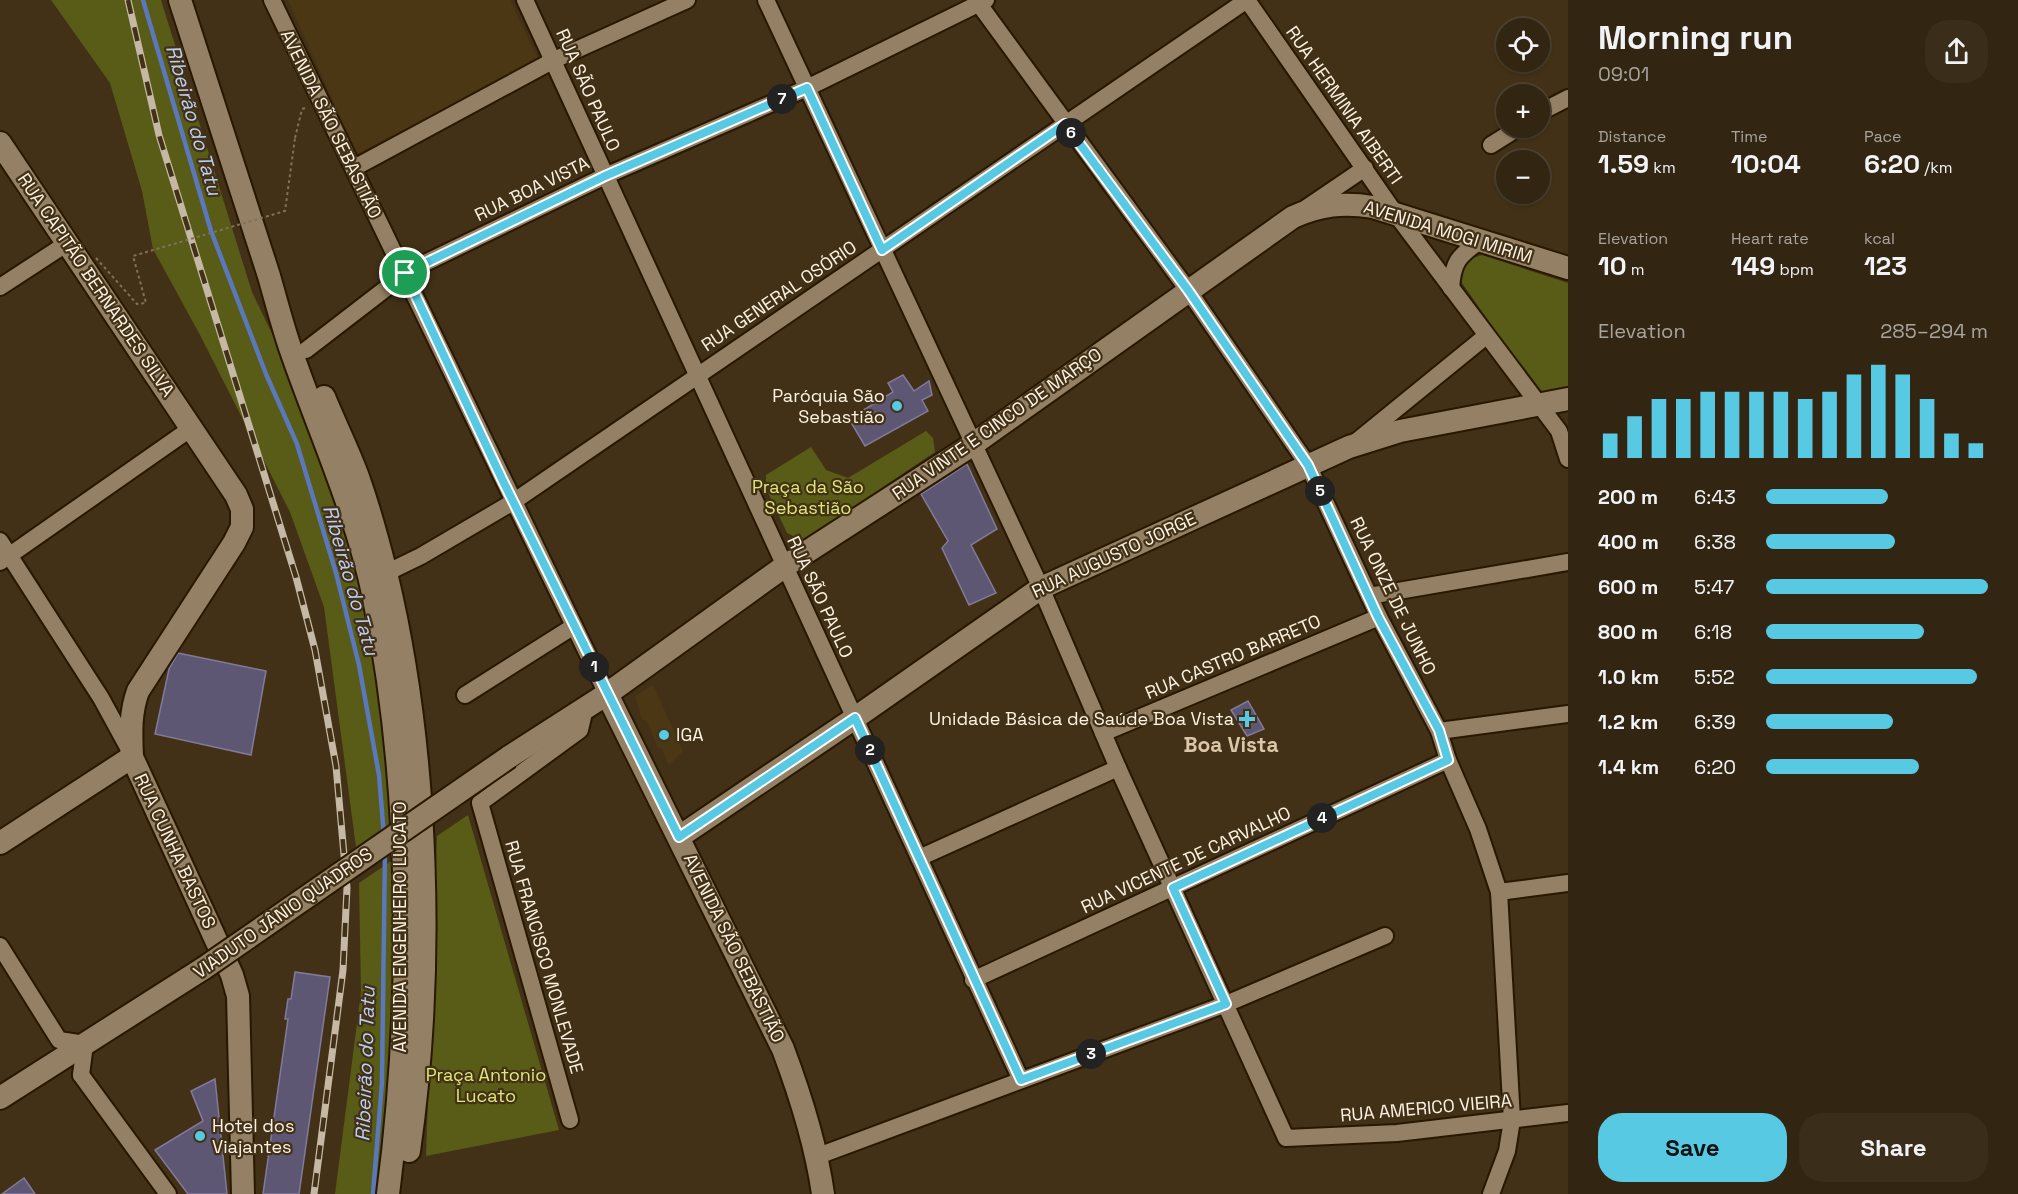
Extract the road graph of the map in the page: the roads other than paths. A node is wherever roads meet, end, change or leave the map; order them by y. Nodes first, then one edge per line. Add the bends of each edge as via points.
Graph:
1 (180, 0) edge
2 (272, 0) edge
3 (525, 0) edge
4 (687, 0) edge
5 (766, 0) edge
6 (1247, 0) edge
7 (980, 1) edge
8 (554, 60) junction
9 (807, 88) junction
10 (1568, 98) edge
11 (1550, 107) edge
12 (1568, 108) edge
13 (1550, 110) edge
14 (1065, 124) junction
15 (1502, 138) edge
16 (0, 143) edge
17 (1491, 145) dead end
18 (354, 168) junction
19 (1365, 168) junction
20 (605, 176) junction
21 (1395, 213) junction
22 (1293, 217) junction
23 (1478, 242) junction
24 (66, 244) junction
25 (882, 250) junction
26 (1568, 268) edge
27 (405, 273) junction
28 (0, 287) edge
29 (1451, 288) junction
30 (1188, 290) junction
31 (1486, 336) junction
32 (299, 353) junction
33 (696, 376) junction
34 (1568, 399) edge
35 (1539, 406) junction
36 (193, 427) junction
37 (972, 445) junction
38 (1349, 447) junction
39 (1568, 459) edge
40 (1308, 465) junction
41 (513, 502) junction
42 (356, 527) junction
43 (0, 542) edge
44 (5, 559) edge
45 (1568, 561) edge
46 (785, 566) junction
47 (386, 573) junction
48 (1041, 588) junction
49 (1369, 596) junction
50 (1378, 617) junction
51 (574, 626) junction
52 (138, 691) junction
53 (607, 694) junction
54 (465, 695) dead end
55 (101, 699) junction
56 (585, 708) junction
57 (1568, 714) edge
58 (855, 718) junction
59 (1439, 730) junction
60 (1103, 733) junction
61 (132, 757) junction
62 (509, 757) joint
63 (1448, 760) junction
64 (1118, 768) junction
65 (679, 837) junction
66 (0, 843) edge
67 (919, 858) junction
68 (1568, 883) edge
69 (1173, 888) junction
70 (1499, 892) junction
71 (1385, 936) dead end
72 (0, 946) edge
73 (973, 980) junction
74 (1226, 1004) junction
75 (85, 1044) junction
76 (52, 1065) junction
77 (81, 1075) junction
78 (1021, 1080) junction
79 (0, 1098) edge
80 (1568, 1113) edge
81 (570, 1120) dead end
82 (1512, 1120) junction
83 (818, 1156) junction
84 (168, 1194) edge
85 (243, 1194) edge
86 (388, 1194) edge
87 (403, 1194) edge
88 (823, 1194) edge
89 (1491, 1194) edge

1 - 32 main road, AVENIDA ENGENHEIRO LUCATO via 270,281
2 - 18 street, AVENIDA SÃO SEBASTIÃO
3 - 8 street, RUA SÃO PAULO
4 - 8 street
5 - 9 street
6 - 14 street, RUA GENERAL OSÓRIO
6 - 19 street, RUA HERMINIA AIBERTI
7 - 9 street, RUA BOA VISTA
7 - 14 street, RUA ONZE DE JUNHO
8 - 18 street
8 - 20 street, RUA SÃO PAULO
9 - 20 street, RUA BOA VISTA
9 - 25 street
10 - 11 street
12 - 13 street
14 - 25 street, RUA GENERAL OSÓRIO
14 - 30 street, RUA ONZE DE JUNHO
15 - 17 street
16 - 24 main road, RUA CAPITÃO BERNARDES SILVA
18 - 27 street, AVENIDA SÃO SEBASTIÃO
19 - 21 street, RUA HERMINIA AIBERTI
19 - 22 street, RUA VINTE E CINCO DE MARÇO
20 - 27 street, RUA BOA VISTA
20 - 33 street, RUA SÃO PAULO
21 - 22 main road, AVENIDA MOGI MIRIM via 1349,203 1318,206
21 - 23 main road, AVENIDA MOGI MIRIM
21 - 29 street, RUA HERMINIA AIBERTI
22 - 30 main road, RUA VINTE E CINCO DE MARÇO
23 - 26 main road, AVENIDA MOGI MIRIM
23 - 29 street via 1458,257
24 - 28 street
24 - 36 main road, RUA CAPITÃO BERNARDES SILVA
25 - 33 street, RUA GENERAL OSÓRIO
25 - 37 street
27 - 32 street, RUA BOA VISTA
27 - 41 street, AVENIDA SÃO SEBASTIÃO
29 - 31 street, RUA HERMINIA AIBERTI
30 - 37 main road, RUA VINTE E CINCO DE MARÇO
30 - 40 street, RUA ONZE DE JUNHO
31 - 35 street, RUA HERMINIA AIBERTI
31 - 38 street
32 - 42 main road, AVENIDA ENGENHEIRO LUCATO
32 - 47 main road, AVENIDA ENGENHEIRO LUCATO via 358,476
33 - 41 street, RUA GENERAL OSÓRIO
33 - 46 street, RUA SÃO PAULO
34 - 35 main road, RUA AUGUSTO JORGE
35 - 38 main road, RUA AUGUSTO JORGE via 1400,431
35 - 39 street, RUA HERMINIA AIBERTI via 1559,431
36 - 44 street
36 - 52 main road, RUA CAPITÃO BERNARDES SILVA via 236,495 242,509 242,527
37 - 46 main road, RUA VINTE E CINCO DE MARÇO
37 - 48 street
38 - 40 main road, RUA AUGUSTO JORGE
40 - 48 main road, RUA AUGUSTO JORGE
40 - 49 street, RUA ONZE DE JUNHO
41 - 47 street, RUA GENERAL OSÓRIO
41 - 51 street, AVENIDA SÃO SEBASTIÃO
42 - 47 main road via 372,563
42 - 86 main road, AVENIDA ENGENHEIRO LUCATO via 382,646 400,794 404,866 398,1122
43 - 44 street, RUA CUNHA BASTOS
44 - 55 street, RUA CUNHA BASTOS
45 - 49 street
46 - 53 main road, RUA VINTE E CINCO DE MARÇO
46 - 58 street, RUA SÃO PAULO
47 - 87 main road, AVENIDA ENGENHEIRO LUCATO via 413,722 424,903 421,1018
48 - 58 main road, RUA AUGUSTO JORGE
48 - 60 street
49 - 50 street, RUA ONZE DE JUNHO
50 - 59 street, RUA ONZE DE JUNHO
50 - 60 street, RUA CASTRO BARRETO
51 - 53 street, AVENIDA SÃO SEBASTIÃO
51 - 54 street
52 - 55 street via 113,703
52 - 61 main road via 132,709
53 - 56 main road, RUA VINTE E CINCO DE MARÇO
53 - 65 main road, AVENIDA SÃO SEBASTIÃO
55 - 61 street, RUA CUNHA BASTOS
56 - 62 main road, RUA VINTE E CINCO DE MARÇO
56 - 81 street, RUA FRANCISCO MONLEVADE via 579,730 480,804
57 - 59 street
58 - 65 main road, RUA AUGUSTO JORGE
58 - 67 street, RUA SÃO PAULO
59 - 63 street, RUA ONZE DE JUNHO
60 - 64 street
61 - 66 main road
61 - 85 main road, RUA CUNHA BASTOS via 232,975 238,996
62 - 75 main road, VIADUTO JÂNIO QUADROS, bridge via 204,968
63 - 69 street, RUA VICENTE DE CARVALHO
63 - 70 street, RUA ONZE DE JUNHO via 1478,829
64 - 67 street
64 - 69 street
65 - 83 main road, AVENIDA SÃO SEBASTIÃO via 783,1049
67 - 73 street, RUA SÃO PAULO
68 - 70 street
69 - 73 street, RUA VICENTE DE CARVALHO
69 - 74 street
70 - 82 street, RUA ONZE DE JUNHO
71 - 74 street
72 - 75 street via 59,1040
73 - 78 street, RUA SÃO PAULO
74 - 78 street
74 - 82 street, RUA AMERICO VIEIRA via 1286,1138 1397,1133
75 - 76 main road, VIADUTO JÂNIO QUADROS
75 - 77 street
76 - 77 street
76 - 79 main road, VIADUTO JÂNIO QUADROS
77 - 84 street
78 - 83 street
80 - 82 street, RUA AMERICO VIEIRA
82 - 89 street, RUA ONZE DE JUNHO via 1507,1151
83 - 88 main road, AVENIDA SÃO SEBASTIÃO

